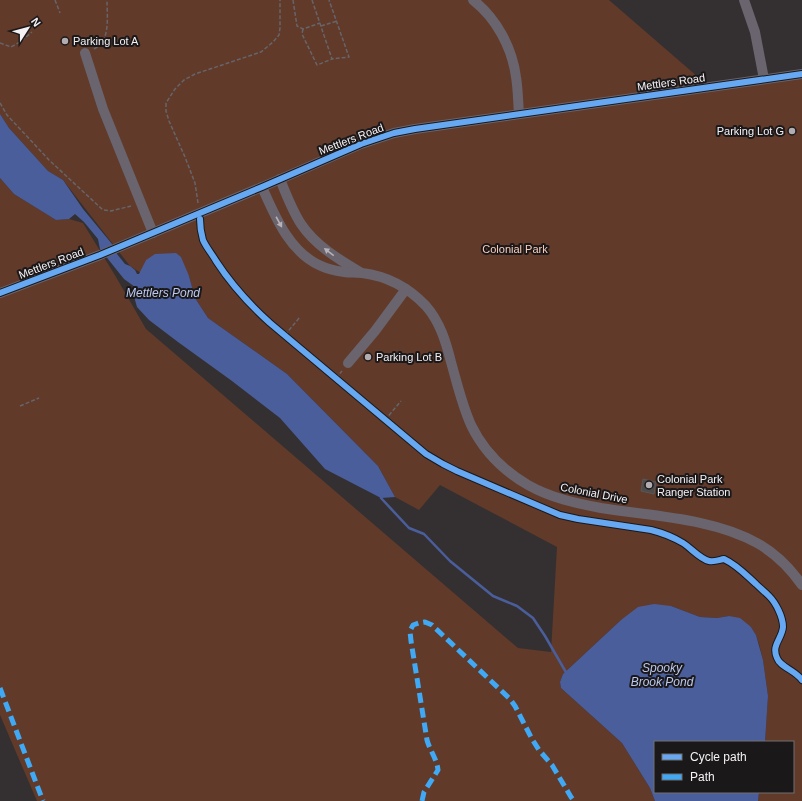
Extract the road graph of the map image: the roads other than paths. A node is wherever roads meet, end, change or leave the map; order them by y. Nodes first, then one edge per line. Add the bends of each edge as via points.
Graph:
1 (472, 0) edge
2 (744, 0) edge
3 (85, 53) road end
4 (802, 74) edge
5 (764, 79) junction
6 (519, 114) junction
7 (280, 179) junction
8 (262, 187) junction
9 (153, 233) junction
10 (362, 273) junction
11 (406, 289) junction
12 (0, 292) edge
13 (348, 363) dead end
14 (802, 585) edge

1 - 6 street via 485,11 508,46 516,76
2 - 5 street via 755,32
3 - 9 street via 103,109
4 - 5 street, Mettlers Road
5 - 6 street, Mettlers Road
6 - 7 street, Mettlers Road via 394,133 361,144
7 - 8 street, Mettlers Road
10 -> 7 street, Colonial Drive via 330,253 310,236 296,215
8 - 9 street, Mettlers Road
8 -> 10 street, Colonial Drive via 280,224 308,258 330,270
9 - 12 street, Mettlers Road
10 - 11 street, Colonial Drive via 388,280
11 - 13 street
11 - 14 street, Colonial Drive via 426,307 442,333 466,413 475,433 494,458 514,476 546,494 572,503 699,523 732,532 758,543 781,560

